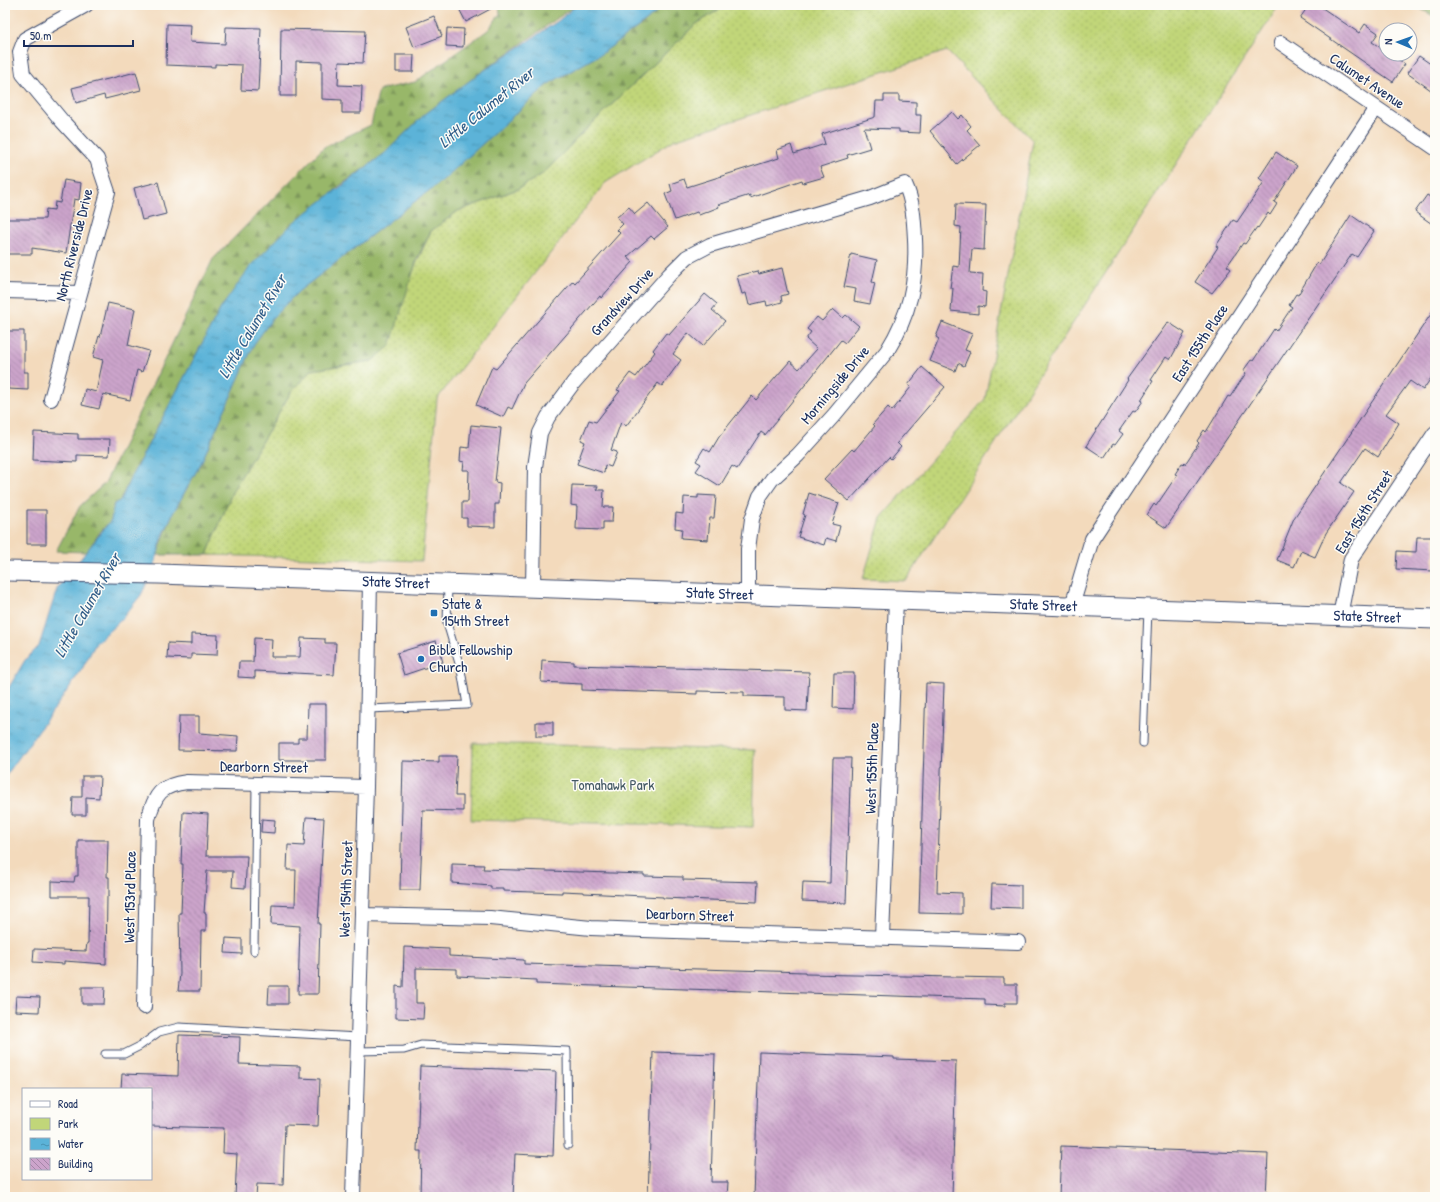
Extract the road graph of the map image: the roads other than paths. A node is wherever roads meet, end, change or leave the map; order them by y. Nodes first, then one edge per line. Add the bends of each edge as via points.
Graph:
1 (86, 5) edge
2 (1281, 43) dead end
3 (1376, 108) junction
4 (1435, 148) edge
5 (905, 184) joint
6 (5, 291) edge
7 (80, 293) junction
8 (51, 399) dead end
9 (1435, 434) edge
10 (5, 570) edge
11 (370, 582) junction
12 (448, 584) junction
13 (533, 587) junction
14 (748, 594) junction
15 (896, 600) junction
16 (1072, 606) junction
17 (1148, 609) junction
18 (1340, 616) junction
19 (1435, 619) edge
20 (368, 708) junction
21 (1143, 743) dead end
22 (256, 784) junction
23 (366, 787) junction
24 (162, 790) joint
25 (362, 915) junction
26 (882, 937) junction
27 (1018, 942) dead end
28 (254, 951) dead end
29 (144, 1007) dead end
30 (358, 1037) junction
31 (358, 1051) junction
32 (105, 1054) dead end
33 (568, 1145) dead end
34 (352, 1197) edge

1 - 7 street, North Riverside Drive via 25,39 20,52 23,74 97,159 108,192
2 - 3 street, Calumet Avenue
3 - 4 street, Calumet Avenue
3 - 16 street, East 155th Place via 1092,539
5 - 13 street, Grandview Drive via 870,198 710,245 687,257 669,275 574,382 548,417 540,433 535,467
5 - 14 street, Morningside Drive via 910,195 916,252 914,286 910,301 887,351 835,414 760,496 750,534
6 - 7 street
7 - 8 street, North Riverside Drive
9 - 18 street, East 156th Street via 1351,559
10 - 11 main road, State Street
11 - 12 main road, State Street
11 - 20 street, West 154th Street
12 - 13 main road, State Street
12 - 20 lane via 447,623 461,670 467,704
13 - 14 main road, State Street
14 - 15 main road, State Street
15 - 16 main road, State Street
15 - 26 street, West 155th Place
16 - 17 main road, State Street
17 - 18 main road, State Street
17 - 21 lane
18 - 19 main road, State Street
20 - 23 street, West 154th Street
22 - 23 street, Dearborn Street
22 - 24 street, Dearborn Street via 187,782 173,784
22 - 28 lane
23 - 25 street, West 154th Street
24 - 29 street, West 153rd Place via 152,803 148,819
25 - 26 street, Dearborn Street via 490,918 636,930
25 - 30 street, West 154th Street
26 - 27 street, Dearborn Street
30 - 31 street, West 154th Street
30 - 32 lane via 179,1027 159,1032 124,1054
31 - 33 lane via 404,1050 421,1045 567,1051
31 - 34 street, West 154th Street

